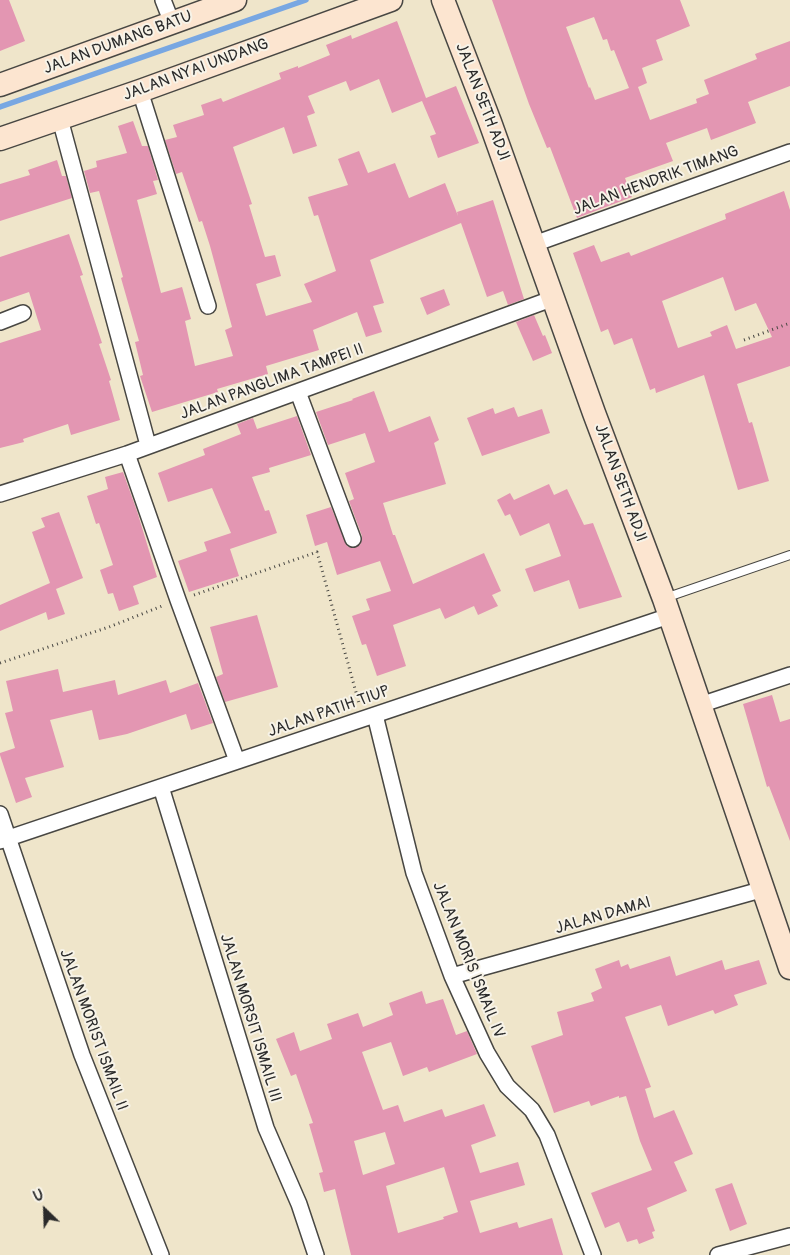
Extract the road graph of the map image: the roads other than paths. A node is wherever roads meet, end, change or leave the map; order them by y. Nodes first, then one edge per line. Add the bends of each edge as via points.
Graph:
1 (162, 0) edge
2 (235, 0) edge
3 (391, 0) edge
4 (443, 0) edge
5 (172, 23) junction
6 (0, 85) edge
7 (140, 91) junction
8 (60, 119) junction
9 (0, 139) edge
10 (790, 152) edge
11 (534, 244) junction
12 (554, 298) junction
13 (208, 306) dead end
14 (23, 313) dead end
15 (0, 322) edge
16 (298, 392) junction
17 (148, 445) junction
18 (127, 454) junction
19 (0, 494) edge
20 (353, 539) dead end
21 (790, 555) edge
22 (666, 608) junction
23 (790, 675) edge
24 (700, 705) junction
25 (369, 717) junction
26 (237, 761) junction
27 (161, 787) junction
28 (0, 814) edge
29 (4, 839) edge
30 (764, 889) junction
31 (788, 958) edge
32 (452, 976) junction
33 (790, 1236) edge
34 (161, 1255) edge
35 (316, 1255) edge
36 (593, 1255) edge
37 (718, 1255) edge

1 - 5 street
2 - 5 street, JALAN DUMANG BATU
3 - 7 street, JALAN NYAI UNDANG
4 - 11 street, JALAN SETH ADJI
5 - 6 street, JALAN DUMANG BATU
7 - 8 street, JALAN NYAI UNDANG
7 - 13 street
8 - 9 street, JALAN NYAI UNDANG
8 - 17 street
10 - 11 street, JALAN HENDRIK TIMANG
11 - 12 street, JALAN SETH ADJI
12 - 16 street, JALAN PANGLIMA TAMPEI II
12 - 22 street, JALAN SETH ADJI
14 - 15 street
16 - 17 street, JALAN PANGLIMA TAMPEI II
16 - 20 street
17 - 18 street, JALAN PANGLIMA TAMPEI II
18 - 19 street, JALAN PANGLIMA TAMPEI II
18 - 26 street
21 - 22 lane
22 - 24 street, JALAN SETH ADJI
22 - 25 street, JALAN PATIH TIUP
23 - 24 street
24 - 30 street, JALAN SETH ADJI
25 - 26 street, JALAN PATIH TIUP
25 - 32 street, JALAN MORIS ISMAIL IV via 414,872
26 - 27 street, JALAN PATIH TIUP
27 - 29 street, JALAN PATIH TIUP
27 - 35 street, JALAN MORSIT ISMAIL III via 266,1128 299,1204
28 - 29 street, JALAN MORIST ISMAIL II
29 - 34 street, JALAN MORIST ISMAIL II via 82,1055
30 - 31 street, JALAN SETH ADJI
30 - 32 street, JALAN DAMAI
32 - 36 street, JALAN MORIS ISMAIL IV via 487,1053 507,1086 532,1110 547,1135
33 - 37 street

